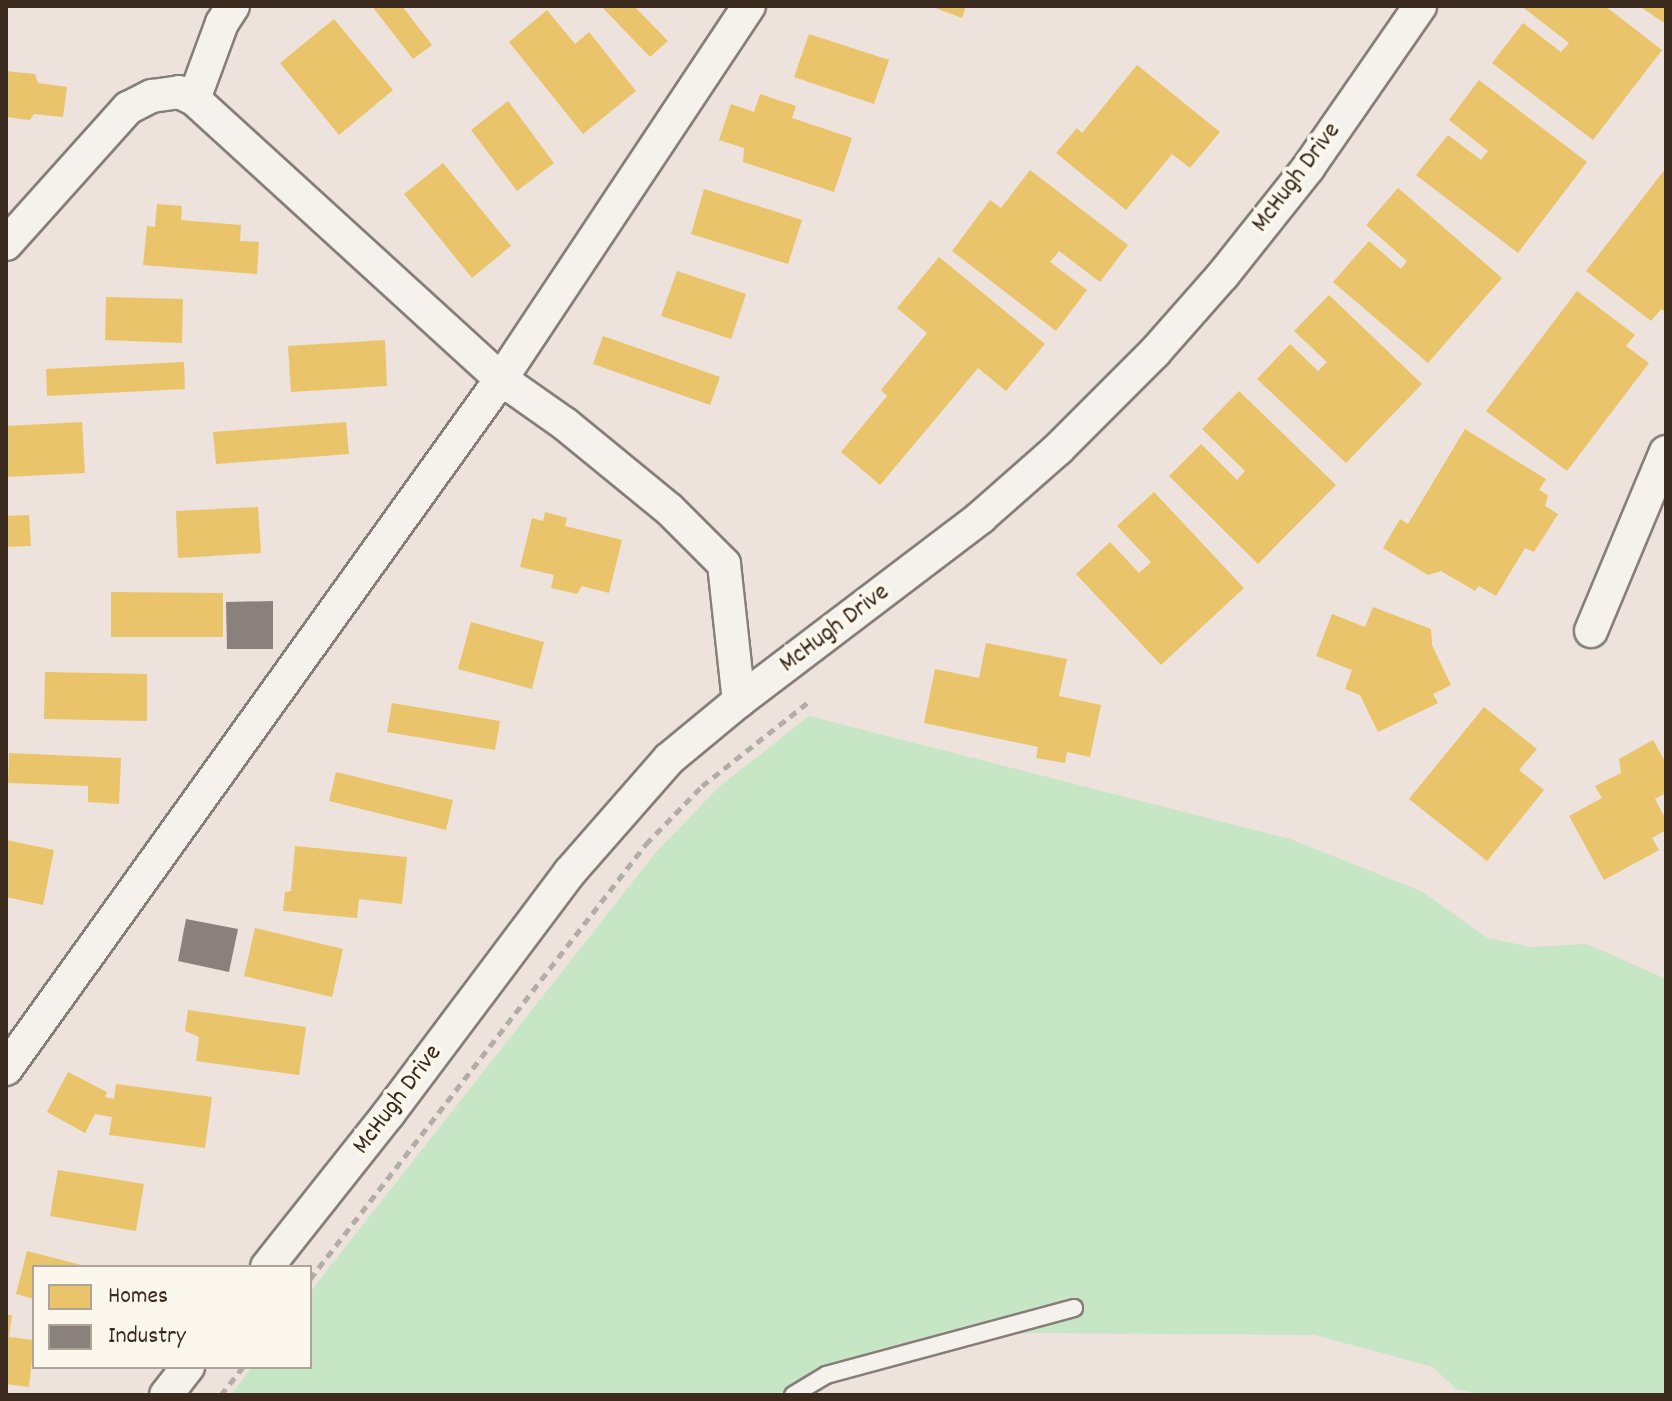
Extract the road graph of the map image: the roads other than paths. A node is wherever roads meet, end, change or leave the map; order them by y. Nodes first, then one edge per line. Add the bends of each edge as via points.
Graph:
1 (233, 6) edge
2 (749, 6) edge
3 (1420, 6) edge
4 (194, 99) junction
5 (6, 244) edge
6 (501, 379) junction
7 (1666, 452) edge
8 (1591, 631) dead end
9 (739, 701) junction
10 (6, 1068) edge
11 (269, 1265) edge
12 (1074, 1308) dead end
13 (186, 1369) edge
14 (166, 1395) edge
15 (793, 1395) edge

1 - 4 street
2 - 6 street
3 - 9 street, McHugh Drive via 1308,168 1155,352 981,517
4 - 5 street via 179,92 152,96 128,108
4 - 6 street
6 - 9 street via 669,509 724,564
6 - 10 street
7 - 8 street
9 - 11 street, McHugh Drive via 669,759 570,872
12 - 15 lane via 826,1375
13 - 14 street

